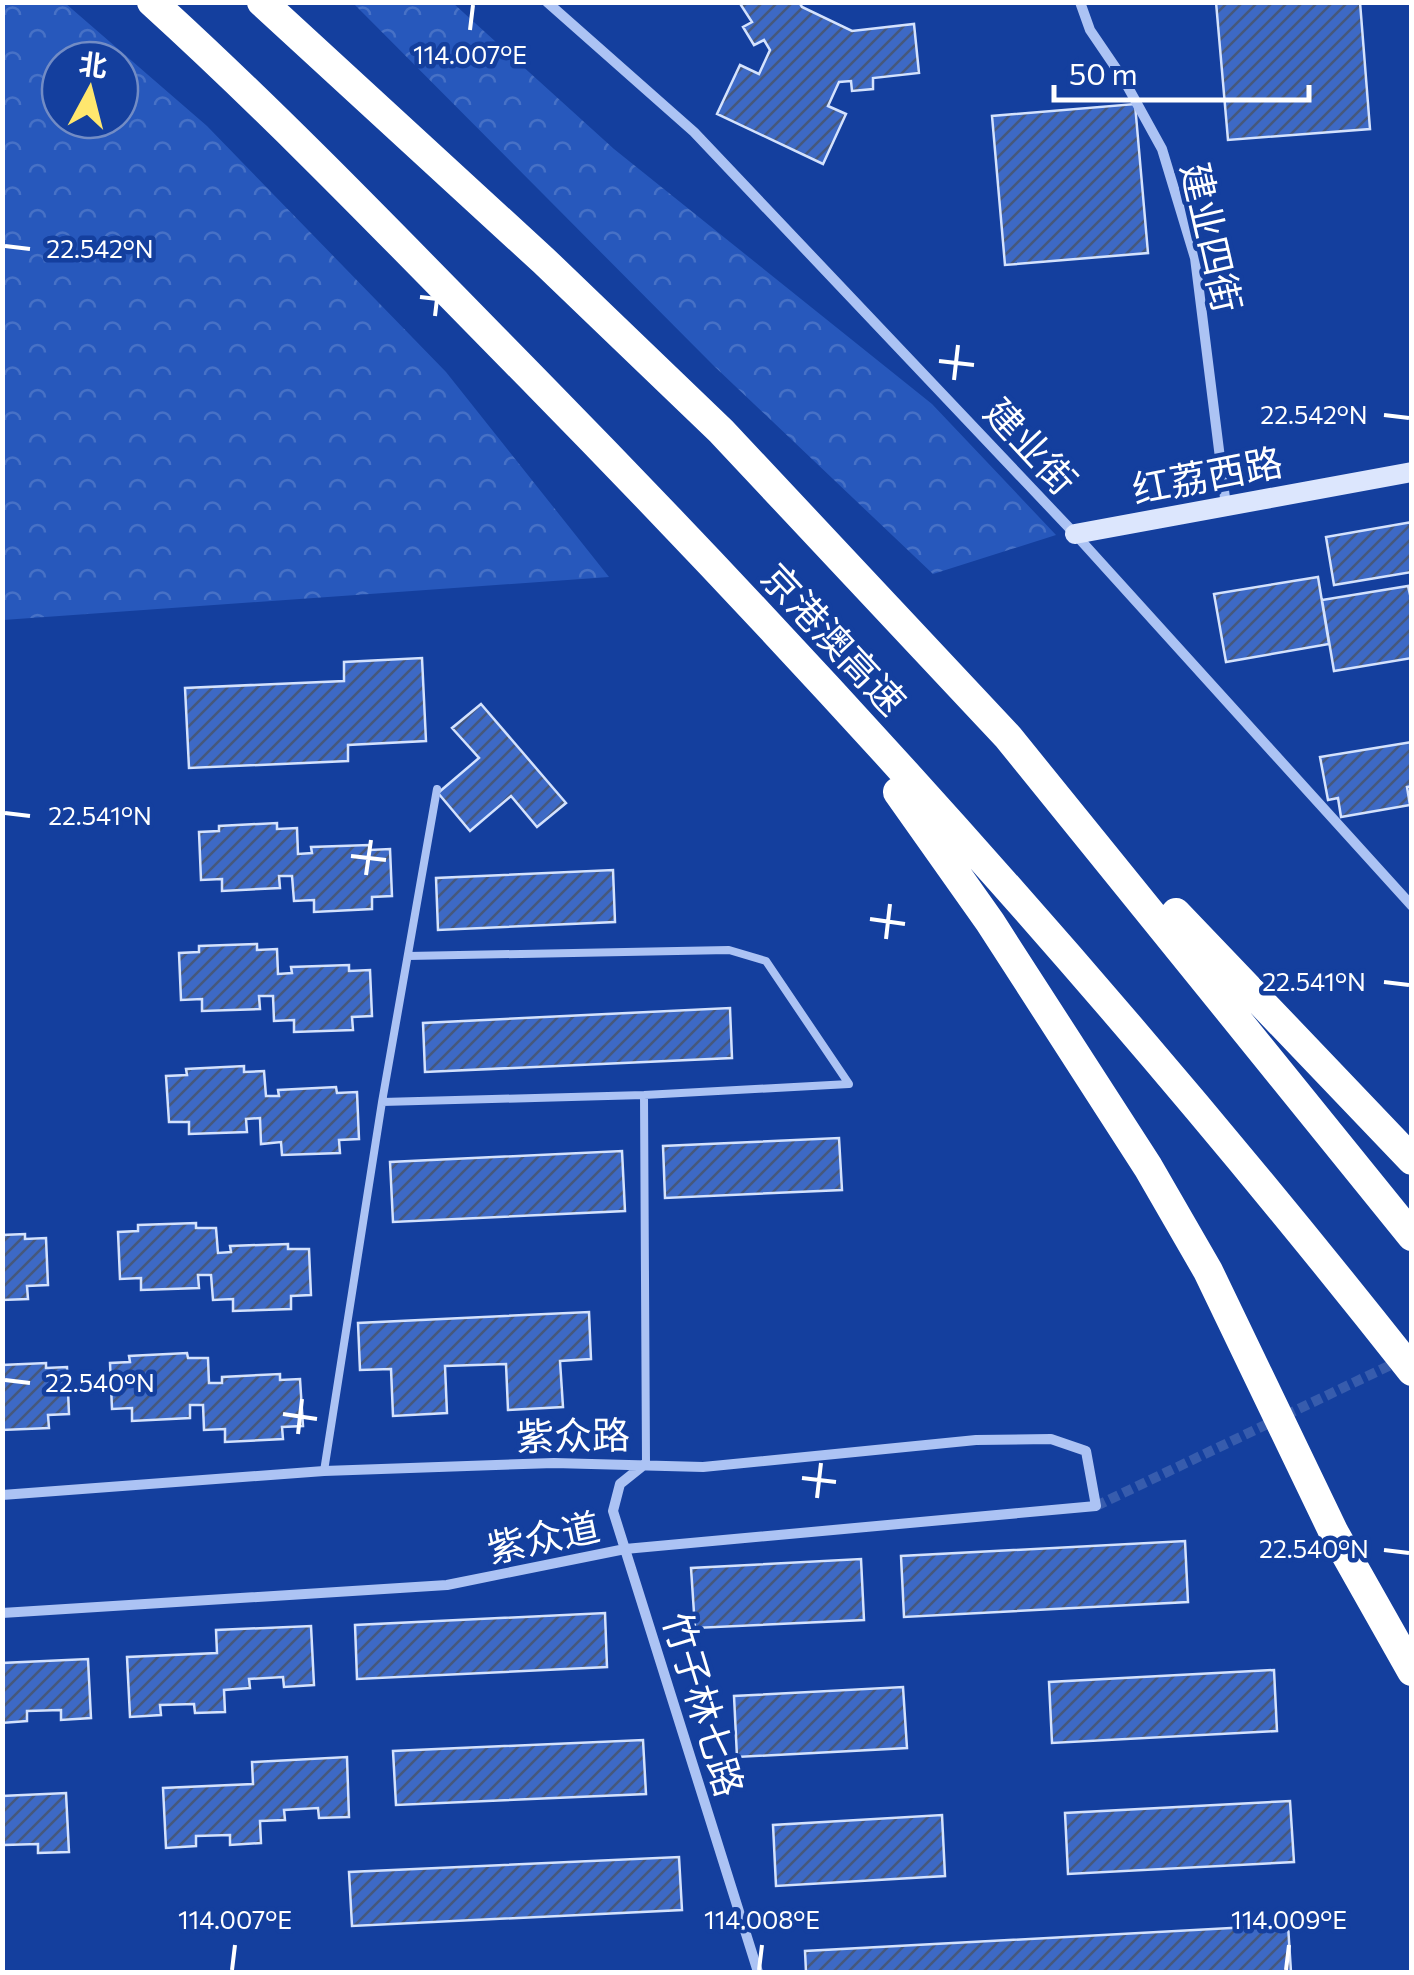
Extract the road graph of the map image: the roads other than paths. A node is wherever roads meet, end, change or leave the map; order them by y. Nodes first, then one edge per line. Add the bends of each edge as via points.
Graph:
1 (152, 2) edge
2 (262, 2) edge
3 (546, 2) edge
4 (1080, 2) edge
5 (1412, 472) edge
6 (1226, 506) junction
7 (1075, 534) junction
8 (812, 671) junction
9 (1008, 736) junction
10 (437, 789) dead end
11 (1412, 906) edge
12 (408, 956) junction
13 (644, 1095) junction
14 (382, 1102) junction
15 (1412, 1160) edge
16 (1412, 1236) edge
17 (1412, 1371) edge
18 (646, 1463) junction
19 (324, 1470) junction
20 (2, 1495) edge
21 (1096, 1506) joint
22 (625, 1550) junction
23 (2, 1613) edge
24 (1412, 1671) edge
25 (758, 1972) edge

1 - 8 highway, 京港澳高速 via 437,281
2 - 9 highway, 京港澳高速 via 721,431
3 - 7 street, 建业街 via 694,132
4 - 6 street, 建业四街 via 1162,149 1195,258
5 - 6 main road, 红荔西路
6 - 7 main road, 红荔西路
7 - 11 street, 建业街
8 - 17 highway, 京港澳高速 via 1181,1090
8 - 24 highway via 990,922 1148,1167 1208,1271 1334,1533
9 - 15 highway
9 - 16 highway, 京港澳高速
10 - 12 lane
12 - 13 lane via 729,950 766,961 849,1084
12 - 14 lane
13 - 14 lane
13 - 18 lane
14 - 19 lane
18 - 19 street, 紫众路
18 - 21 street, 紫众路 via 703,1466 1051,1439 1086,1451
18 - 22 street, 竹子林七路 via 620,1484 613,1510
19 - 20 street, 紫众路
21 - 22 street, 紫众道
22 - 23 street, 紫众道 via 447,1586
22 - 25 street, 竹子林七路

